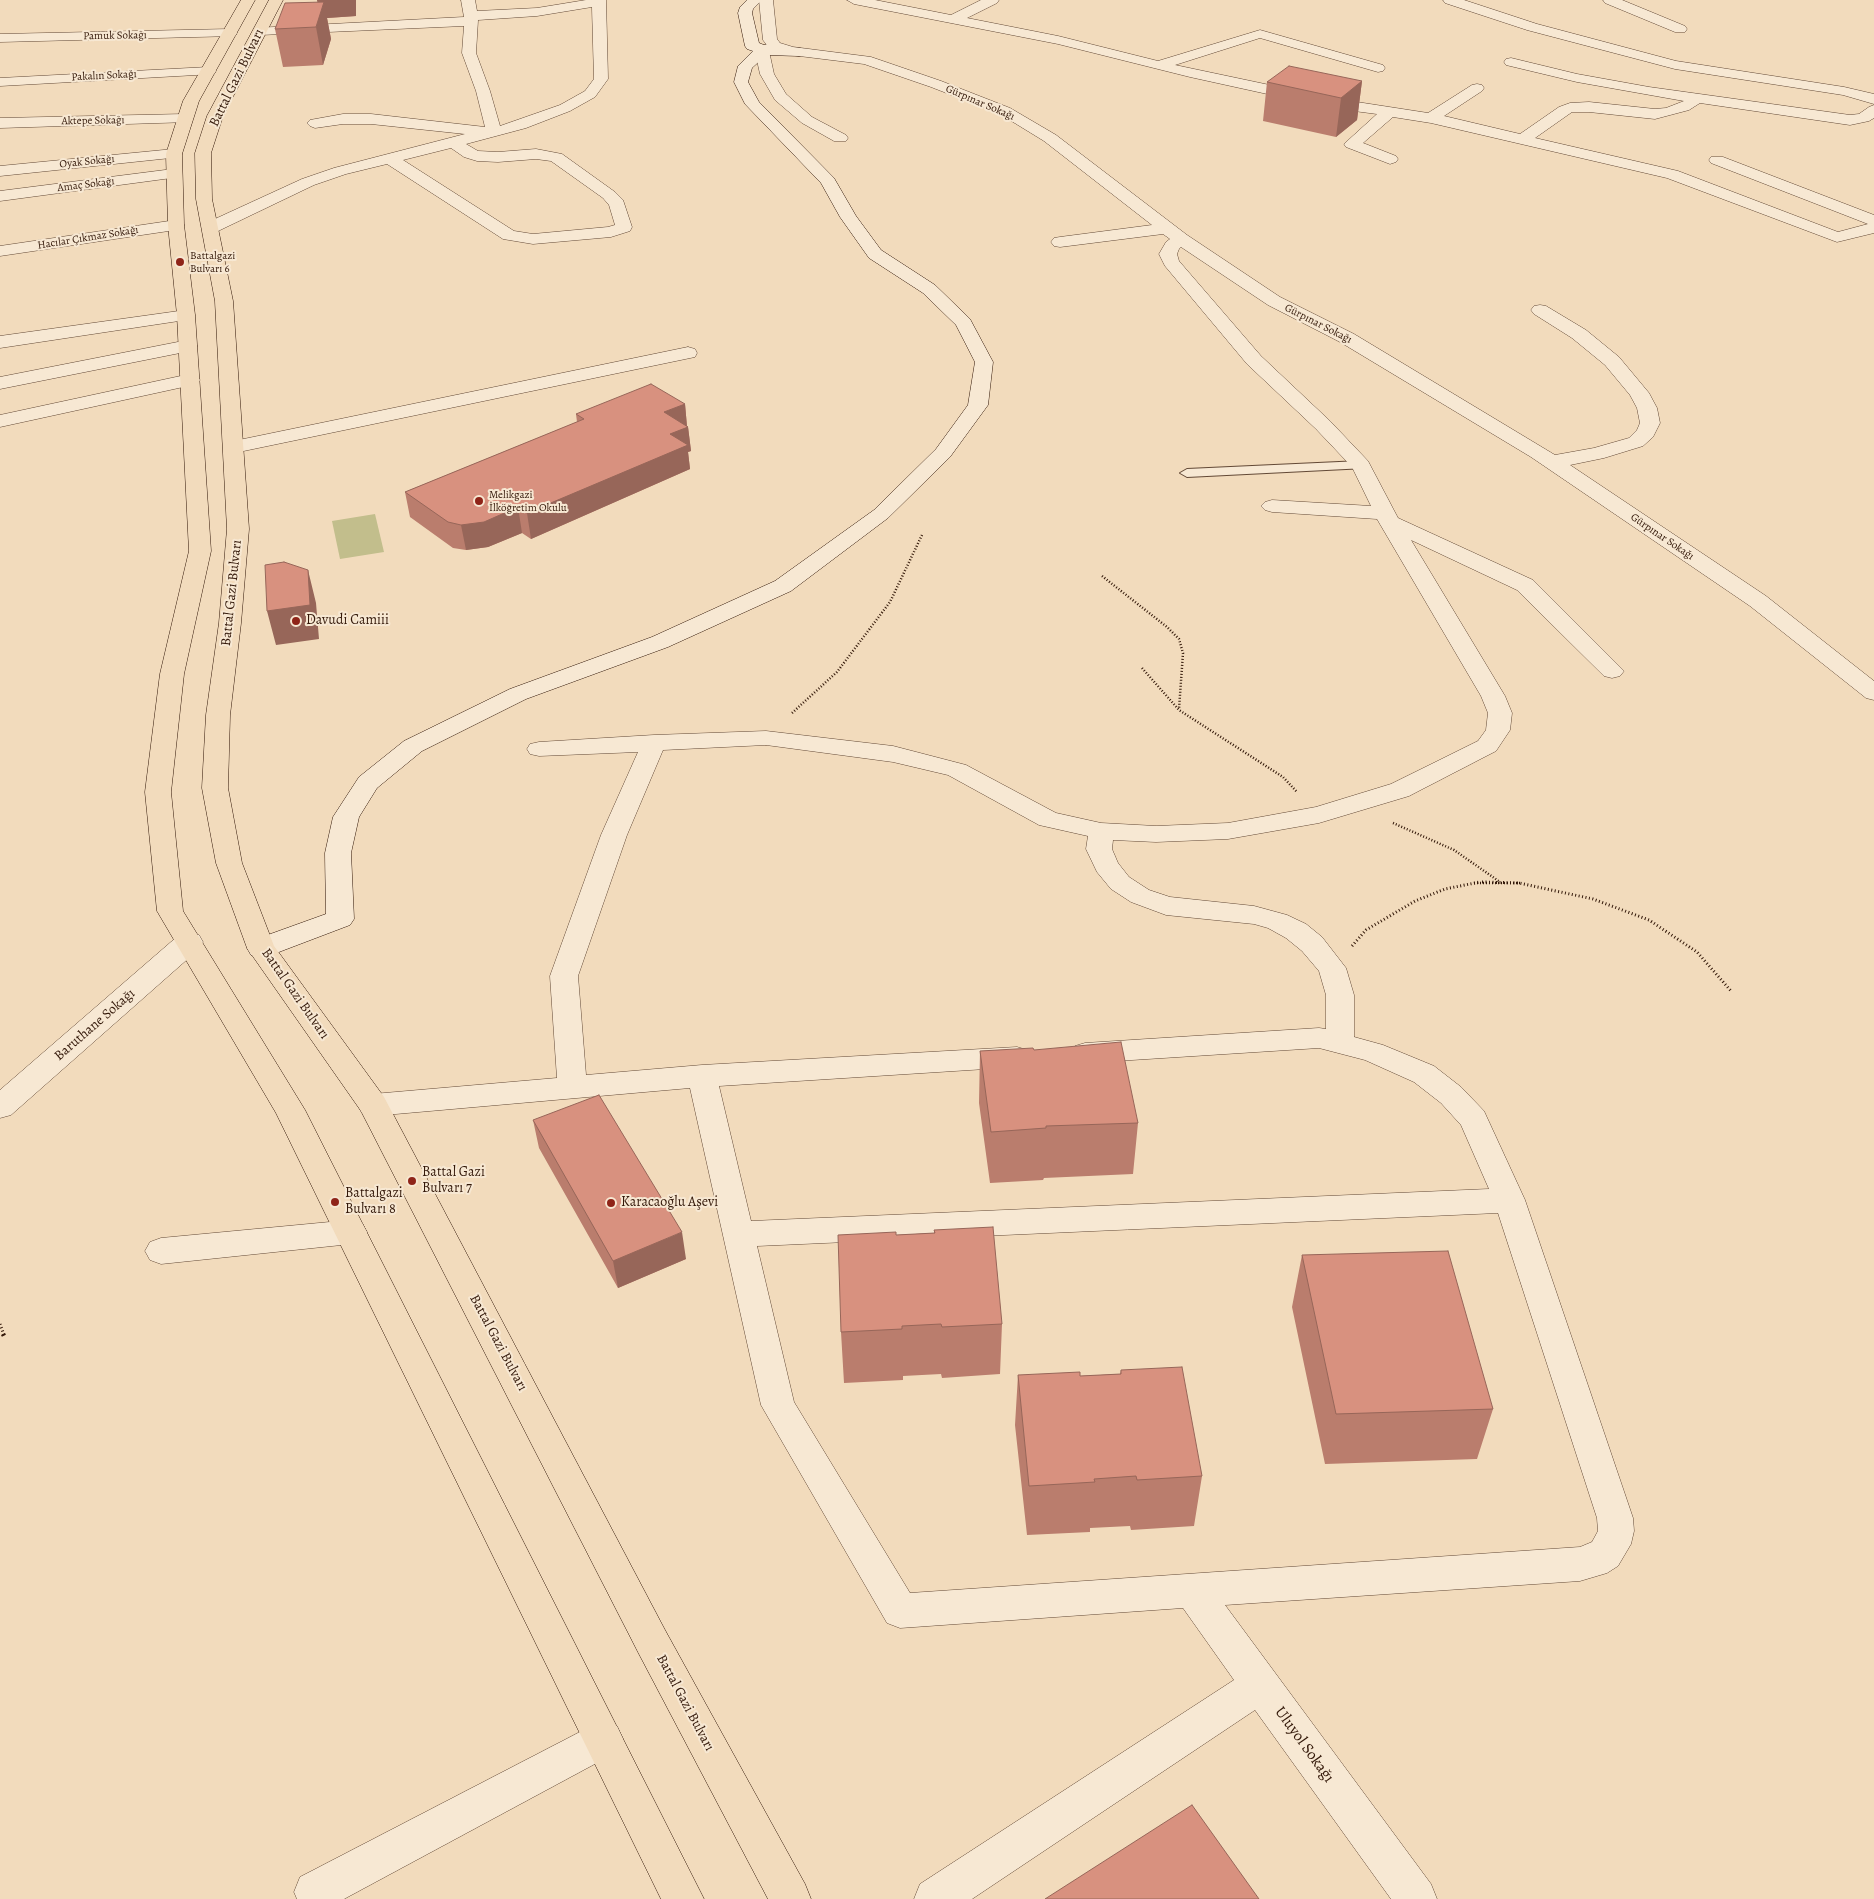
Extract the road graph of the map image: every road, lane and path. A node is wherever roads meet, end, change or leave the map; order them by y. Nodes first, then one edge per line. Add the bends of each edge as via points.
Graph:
1 (248, 0) edge
2 (276, 0) edge
3 (468, 0) edge
4 (754, 0) edge
5 (766, 0) edge
6 (854, 0) edge
7 (992, 0) edge
8 (1450, 0) edge
9 (1610, 0) edge
10 (599, 1) edge
11 (470, 18) junction
12 (954, 19) junction
13 (1680, 29) dead end
14 (260, 31) junction
15 (230, 33) junction
16 (0, 38) edge
17 (769, 49) junction
18 (1511, 62) dead end
19 (1159, 65) junction
20 (208, 71) junction
21 (1362, 80) edge
22 (0, 82) edge
23 (1477, 88) dead end
24 (1347, 92) edge
25 (1696, 99) junction
26 (1874, 99) edge
27 (1331, 104) junction
28 (1874, 110) edge
29 (1389, 112) junction
30 (1431, 118) junction
31 (185, 119) junction
32 (0, 123) edge
33 (315, 123) dead end
34 (494, 133) junction
35 (840, 138) dead end
36 (1523, 139) junction
37 (455, 143) junction
38 (389, 158) junction
39 (1390, 159) dead end
40 (1717, 160) dead end
41 (173, 164) junction
42 (0, 171) edge
43 (0, 196) edge
44 (1874, 221) edge
45 (176, 225) junction
46 (210, 228) junction
47 (1874, 228) edge
48 (1174, 234) junction
49 (1060, 242) dead end
50 (0, 251) edge
51 (1540, 310) dead end
52 (186, 315) junction
53 (0, 342) edge
54 (188, 346) junction
55 (688, 353) dead end
56 (190, 380) junction
57 (0, 383) edge
58 (0, 421) edge
59 (234, 447) junction
60 (1552, 462) junction
61 (1361, 465) junction
62 (1187, 473) dead end
63 (1272, 506) dead end
64 (1387, 517) junction
65 (922, 535) dead end
66 (1102, 576) dead end
67 (1142, 668) dead end
68 (1612, 671) dead end
69 (1874, 693) edge
70 (1179, 710) junction
71 (766, 738) junction
72 (654, 742) junction
73 (539, 749) dead end
74 (1342, 808) junction
75 (1319, 815) junction
76 (1101, 831) junction
77 (1501, 883) junction
78 (189, 942) junction
79 (261, 948) junction
80 (1332, 968) junction
81 (1730, 991) dead end
82 (1340, 1043) junction
83 (702, 1076) junction
84 (572, 1088) junction
85 (373, 1106) junction
86 (0, 1107) edge
87 (1509, 1200) junction
88 (351, 1232) junction
89 (739, 1234) junction
90 (161, 1251) dead end
91 (0, 1324) edge
92 (4, 1336) dead end
93 (1192, 1591) junction
94 (1260, 1685) junction
95 (603, 1739) junction
96 (315, 1892) dead end
97 (683, 1899) edge
98 (790, 1899) edge
99 (935, 1899) edge
100 (1416, 1899) edge

1 - 15 main road, Battal Gazi Bulvarı
2 - 14 main road, Battal Gazi Bulvarı
3 - 11 street
4 - 17 street via 744,13 752,46
5 - 17 street
6 - 12 street
7 - 12 street
8 - 26 street via 1532,28 1675,65 1844,91
9 - 13 street
10 - 11 street via 537,12
10 - 34 street via 601,79 590,94 565,108
11 - 14 street
11 - 34 street via 469,53
12 - 19 street
14 - 46 main road, Battal Gazi Bulvarı via 215,116 203,153 204,199
15 - 16 street, Pamuk Sokağı
15 - 20 main road, Battal Gazi Bulvarı
17 - 35 street via 766,74 780,97 807,120
17 - 48 street, Gürpınar Sokağı via 866,60 1005,111 1050,138
17 - 79 street via 746,66 742,82 753,104 828,181 848,217 875,254 929,289 964,323 984,362 978,405 942,453 881,514 783,586 660,642 518,694 413,746 368,783 346,817 338,853 340,919
18 - 25 street via 1577,78
19 - 21 street via 1260,34 1378,68
19 - 27 street
20 - 22 street, Pakalın Sokağı
20 - 31 main road, Battal Gazi Bulvarı
23 - 30 street
24 - 27 street
25 - 28 street via 1850,120 1864,118
25 - 36 street via 1684,107 1655,114 1570,108
27 - 29 street
29 - 30 street
29 - 39 street via 1352,144
30 - 36 street
31 - 32 street, Aktepe Sokağı
31 - 41 main road, Battal Gazi Bulvarı
33 - 34 street via 372,119
34 - 37 street
36 - 47 street via 1672,174 1837,237
37 - 38 street
37 - 38 street via 477,156 556,156 609,195 617,204 624,227 611,232 533,238 509,235
38 - 46 street via 308,182
40 - 44 street
41 - 42 street, Oyak Sokağı
41 - 43 street, Amaç Sokağı
41 - 45 main road, Battal Gazi Bulvarı
45 - 50 street, Hacılar Çıkmaz Sokağı
45 - 52 main road, Battal Gazi Bulvarı
46 - 59 main road, Battal Gazi Bulvarı via 224,301
48 - 49 street
48 - 60 street, Gürpınar Sokağı via 1274,301 1347,338
48 - 61 street via 1168,254 1171,262 1254,360
51 - 60 street via 1579,334 1612,361 1639,393 1650,423 1646,433 1636,442 1597,454
52 - 53 street
52 - 54 main road, Battal Gazi Bulvarı
54 - 56 main road, Battal Gazi Bulvarı
54 - 57 street
55 - 59 street
56 - 58 street
56 - 78 main road, Battal Gazi Bulvarı via 200,551 172,674 158,792 170,911
59 - 79 main road, Battal Gazi Bulvarı via 238,529 218,715 215,788 230,863
60 - 69 street, Gürpınar Sokağı via 1758,601
61 - 62 lane
61 - 64 street
63 - 64 street
64 - 68 street via 1525,585
64 - 74 street via 1493,696 1500,713 1498,730 1487,746 1468,757 1400,790
65 - 71 path via 890,602 837,672
66 - 70 path via 1179,639 1183,653
67 - 70 path
70 - 75 path via 1283,777
71 - 72 street
71 - 76 street via 893,754 957,770 1048,819
72 - 73 street
72 - 84 street via 614,835 564,976
74 - 75 street
74 - 77 path via 1400,825 1454,850
75 - 76 street via 1228,831 1156,834
76 - 80 street via 1100,849 1106,866 1120,883 1140,896 1166,906 1254,915 1277,921 1312,944
77 - 80 path via 1480,882 1445,888 1415,901 1366,930
77 - 81 path via 1518,883 1593,899 1649,920 1697,952
78 - 86 street, Baruthane Sokağı
78 - 88 main road, Battal Gazi Bulvarı via 290,1110
79 - 85 main road, Battal Gazi Bulvarı
80 - 82 street via 1340,995
82 - 83 street via 1319,1038
82 - 87 street via 1373,1052 1424,1074 1451,1095 1473,1119
83 - 84 street
83 - 89 street
84 - 85 street
85 - 98 main road, Battal Gazi Bulvarı via 652,1642
87 - 89 street
87 - 93 street via 1615,1518 1613,1544 1605,1554 1580,1564
88 - 90 street
88 - 95 main road, Battal Gazi Bulvarı
89 - 93 street via 778,1405 900,1611
91 - 92 path
93 - 94 street, Uluyol Sokağı
94 - 99 street
94 - 100 street, Uluyol Sokağı
95 - 96 street
95 - 97 main road, Battal Gazi Bulvarı

